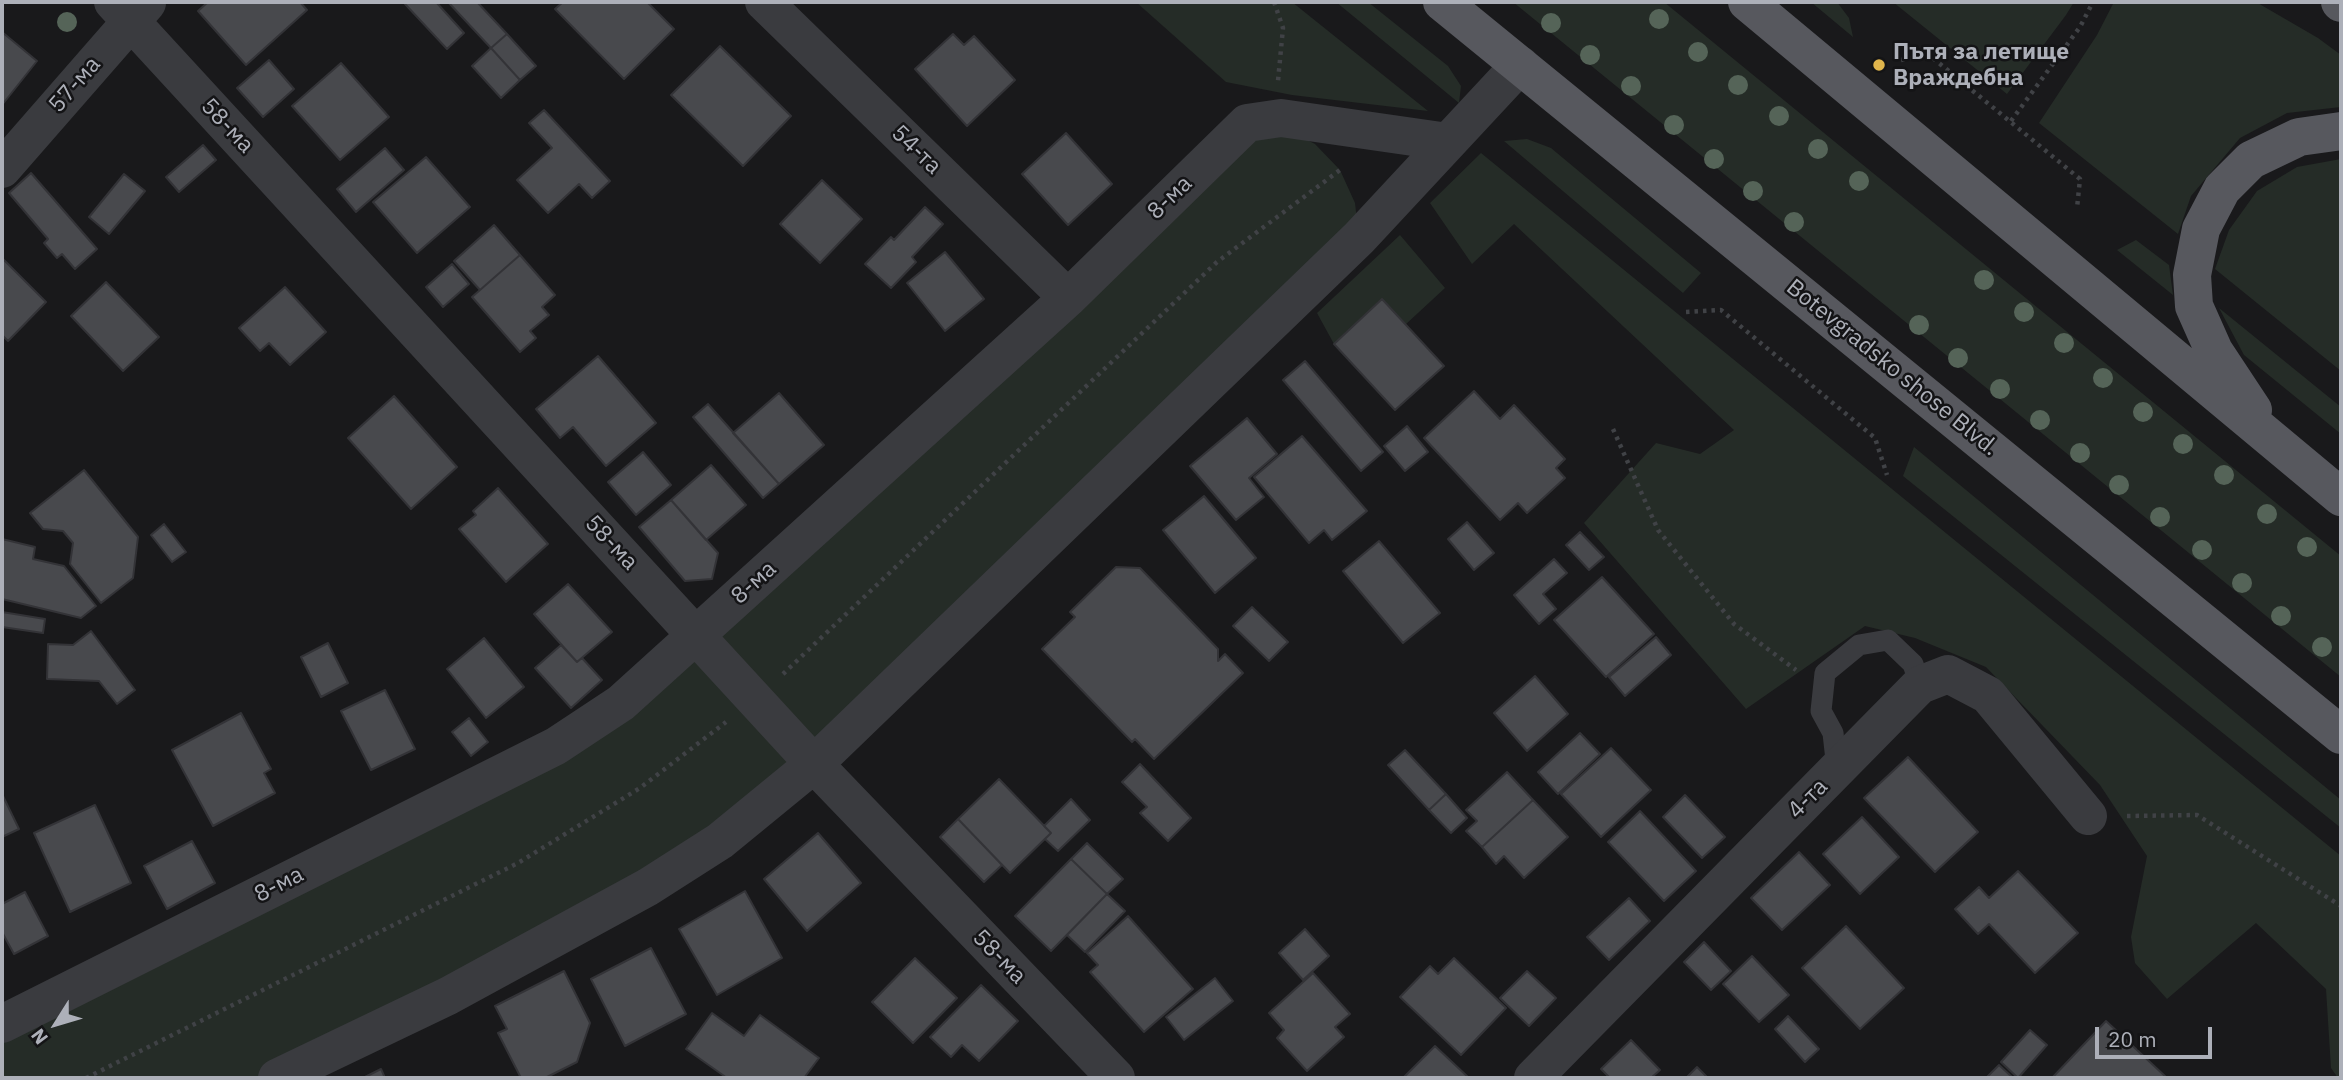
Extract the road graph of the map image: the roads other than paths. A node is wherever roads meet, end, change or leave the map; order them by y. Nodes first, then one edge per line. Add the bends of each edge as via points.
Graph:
1 (764, 2) edge
2 (1442, 2) edge
3 (1747, 2) edge
4 (131, 8) edge
5 (1520, 65) junction
6 (2341, 131) edge
7 (1448, 142) junction
8 (2, 169) edge
9 (1068, 298) junction
10 (2275, 444) junction
11 (2341, 497) edge
12 (2180, 603) junction
13 (696, 636) junction
14 (1920, 685) junction
15 (2341, 735) edge
16 (2341, 749) edge
17 (814, 764) junction
18 (1838, 769) junction
19 (2088, 816) road end
20 (2, 1024) edge
21 (277, 1078) edge
22 (1116, 1078) edge
23 (1533, 1078) edge

1 - 9 street, 54-та
2 - 5 main road, Botevgradsko shose Blvd.
3 - 10 main road
4 - 8 street, 57-ма
4 - 13 street, 58-ма
5 - 7 street
5 - 12 main road, Botevgradsko shose Blvd.
6 - 10 main road via 2299,136 2251,160 2222,189 2201,229 2192,275 2194,306 2214,351
7 - 9 street, 8-ма via 1281,118 1247,123
7 - 17 street via 1349,248
9 - 13 street, 8-ма
10 - 11 main road
12 - 15 main road, Botevgradsko shose Blvd.
12 - 16 main road
13 - 17 street, 58-ма
13 - 20 street, 8-ма via 621,703 556,746
14 - 18 street, 4-та
14 - 18 lane via 1913,664 1888,640 1859,645 1825,673 1821,711 1833,733
14 - 19 street via 1948,674 1989,695
17 - 21 street via 720,841 648,887 448,996
17 - 22 street, 58-ма
18 - 23 street, 4-та

